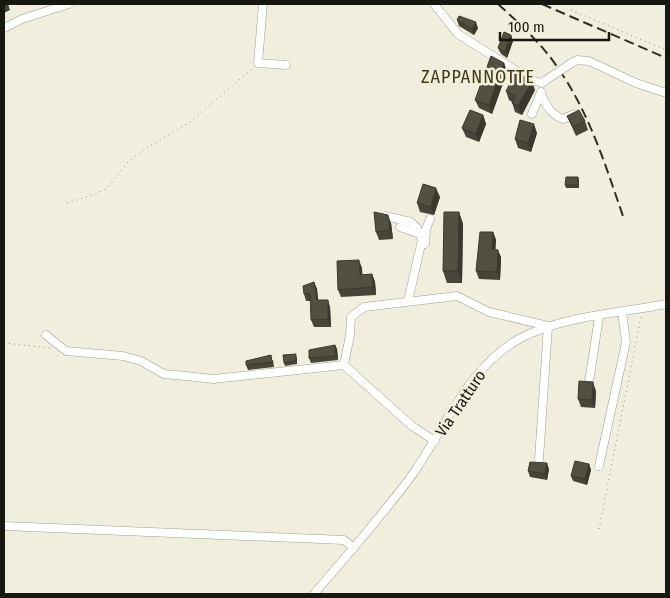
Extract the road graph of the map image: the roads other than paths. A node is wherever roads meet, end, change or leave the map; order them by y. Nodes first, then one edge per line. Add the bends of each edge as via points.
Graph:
1 (69, 4) edge
2 (263, 4) edge
3 (434, 4) edge
4 (4, 28) edge
5 (286, 65) dead end
6 (544, 81) junction
7 (666, 93) edge
8 (541, 94) junction
9 (532, 114) dead end
10 (575, 114) edge
11 (385, 216) edge
12 (430, 219) dead end
13 (400, 227) dead end
14 (420, 234) junction
15 (411, 300) junction
16 (666, 304) edge
17 (622, 312) junction
18 (599, 317) junction
19 (524, 322) junction
20 (548, 326) junction
21 (46, 335) dead end
22 (521, 338) junction
23 (344, 365) junction
24 (589, 382) edge
25 (435, 441) junction
26 (539, 459) dead end
27 (599, 466) dead end
28 (4, 526) edge
29 (354, 548) junction
30 (314, 594) edge

1 - 4 street
2 - 5 street via 258,64
3 - 6 street via 458,34 531,80
6 - 7 street, bridge via 578,60 589,61 636,84
6 - 8 street
8 - 9 street
8 - 10 street via 556,117 563,119
11 - 14 street via 411,222
12 - 15 street
13 - 14 street
14 - 15 street via 422,240
15 - 19 street via 456,296 489,312
15 - 23 street via 364,307 351,317
16 - 17 street, Via Tratturo
17 - 18 street, Via Tratturo
17 - 27 street via 626,342
18 - 20 street, Via Tratturo
18 - 24 street
19 - 20 street
19 - 22 street
20 - 22 street, Via Tratturo
20 - 26 street
21 - 23 street via 66,351 123,356 141,361 164,374 213,379
22 - 25 street, Via Tratturo via 500,351 481,370
23 - 25 street via 412,426
25 - 29 street, Via Tratturo
28 - 29 street via 344,540
29 - 30 street, Via Tratturo

